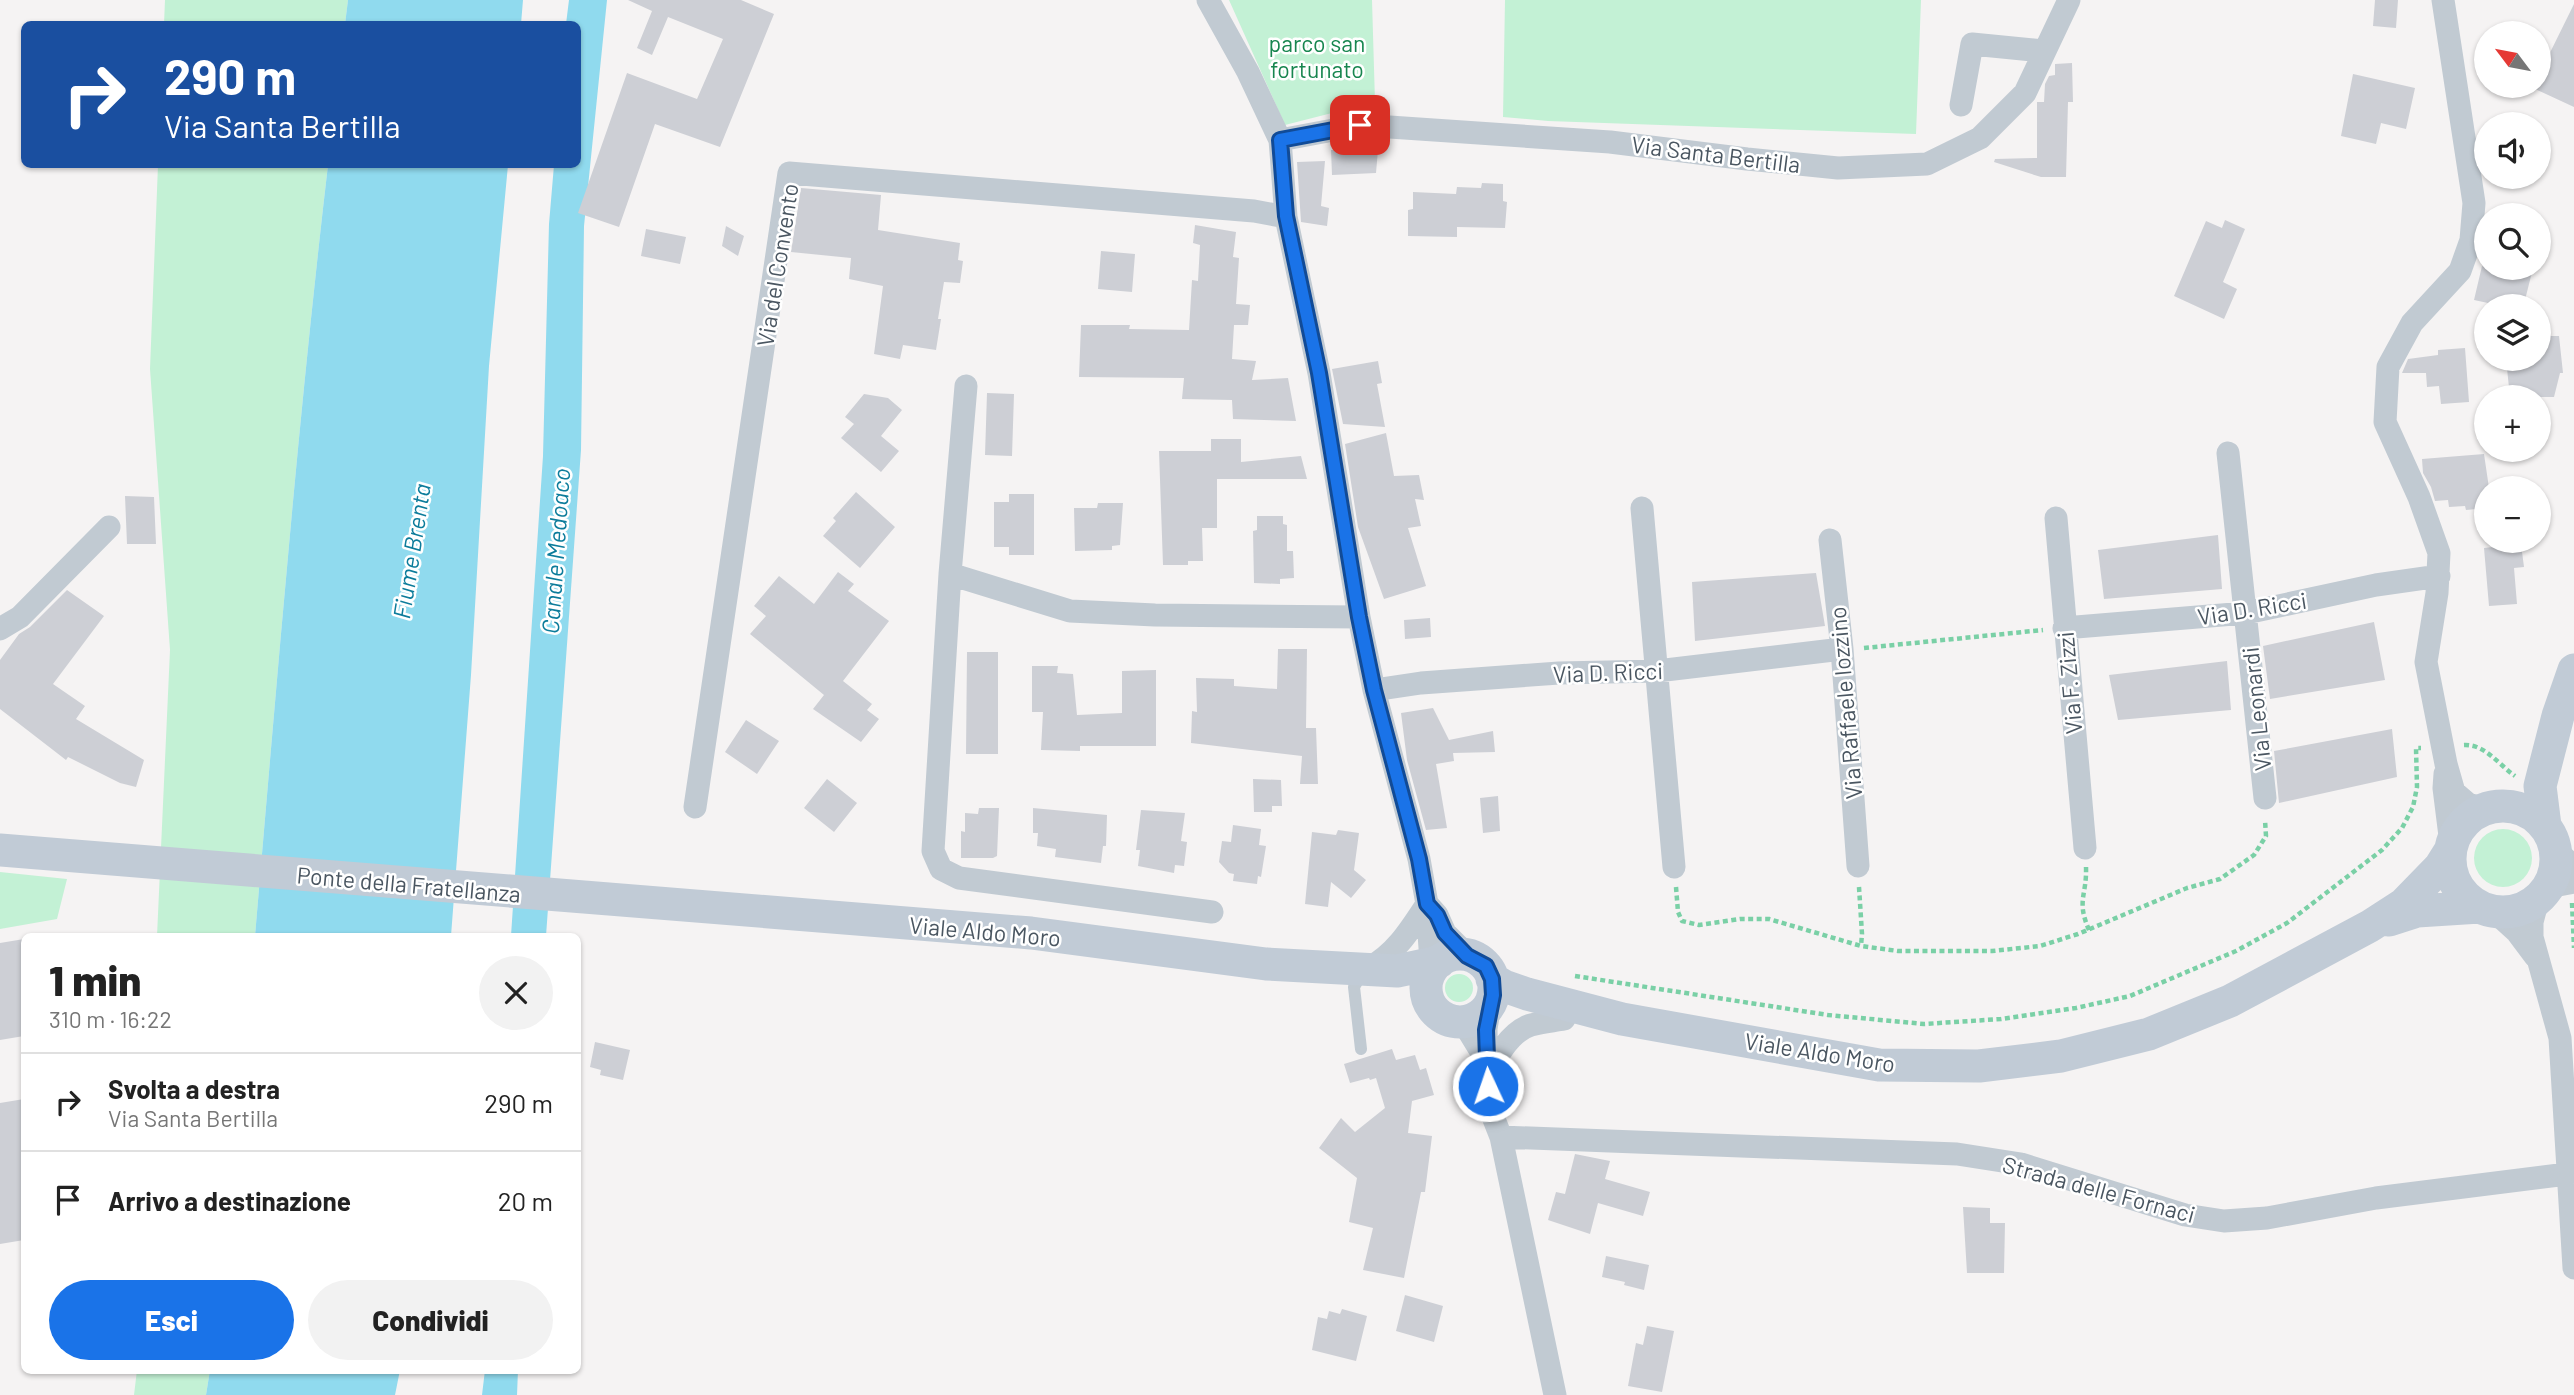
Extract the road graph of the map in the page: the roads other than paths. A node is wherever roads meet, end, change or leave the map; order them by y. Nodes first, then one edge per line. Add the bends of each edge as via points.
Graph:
1 (1208, 0) edge
2 (2069, 0) edge
3 (2443, 0) edge
4 (2043, 51) junction
5 (1961, 105) dead end
6 (1280, 140) junction
7 (1286, 216) junction
8 (966, 386) dead end
9 (2228, 453) dead end
10 (1642, 508) dead end
11 (2056, 518) dead end
12 (109, 527) dead end
13 (1830, 540) dead end
14 (950, 573) junction
15 (2439, 576) junction
16 (2246, 613) junction
17 (1359, 617) junction
18 (2064, 628) junction
19 (0, 629) edge
20 (1842, 649) junction
21 (2574, 670) edge
22 (1657, 671) junction
23 (1374, 690) junction
24 (2558, 716) junction
25 (2445, 755) junction
26 (2265, 798) road end
27 (695, 807) dead end
28 (2492, 807) junction
29 (2085, 848) road end
30 (2450, 848) junction
31 (2558, 848) edge
32 (0, 850) edge
33 (1858, 866) road end
34 (1674, 867) road end
35 (2559, 891) edge
36 (1427, 904) junction
37 (703, 907) joint
38 (2487, 910) junction
39 (1212, 912) dead end
40 (2370, 926) junction
41 (1453, 959) junction
42 (2538, 960) junction
43 (1361, 978) junction
44 (1484, 1002) junction
45 (1429, 1004) junction
46 (1563, 1019) junction
47 (1622, 1019) junction
48 (1361, 1049) dead end
49 (1485, 1058) junction
50 (1488, 1086) junction
51 (1501, 1137) junction
52 (2567, 1174) junction
53 (2573, 1256) edge
54 (1555, 1395) edge

1 - 6 street
2 - 4 street, Via Santa Bertilla
3 - 15 street via 2474,203 2471,240 2460,271 2412,323 2388,367 2385,422 2439,552
4 - 5 street via 1972,44
4 - 6 street, Via Santa Bertilla via 2025,93 1980,138 1927,164 1838,168 1610,142 1360,125
6 - 7 street
7 - 17 street via 1319,373
7 - 27 street, Via del Convento via 789,173
8 - 14 street
9 - 16 street, Via Leonardi
10 - 22 street
11 - 18 street, Via F. Zizzi
12 - 19 street via 20,617
13 - 20 street, Via Raffaele Iozzino
14 - 17 street via 1070,611
14 - 39 street via 933,851 941,869 959,878
15 - 16 street, Via D. Ricci
15 - 25 street via 2426,662
16 - 18 street, Via D. Ricci
16 - 26 street, Via Leonardi
17 - 23 street
18 - 29 street, Via F. Zizzi
20 - 22 street, Via D. Ricci
20 - 33 street, Via Raffaele Iozzino
21 - 24 main road, Viale Aldo Moro
22 - 23 street, Via D. Ricci via 1559,673
22 - 34 street
23 - 36 street
24 - 28 main road, Viale Aldo Moro via 2518,779
24 - 31 main road, Viale Aldo Moro via 2540,786
25 - 28 street via 2454,792 2469,804
25 - 30 street
28 - 30 main road, Viale Aldo Moro via 2464,823
28 - 31 main road via 2517,807 2533,814
30 - 38 main road via 2453,878 2468,900
30 - 40 main road, Viale Aldo Moro via 2440,867 2404,904
31 - 35 main road, Viale Aldo Moro via 2554,876
32 - 37 main road, Ponte della Fratellanza
35 - 38 main road, Viale Aldo Moro via 2518,910
35 - 42 street via 2532,922
36 - 41 street via 1430,948
36 - 43 street via 1402,943
37 - 43 main road, Viale Aldo Moro via 1031,933
38 - 40 main road, Viale Aldo Moro via 2417,911
38 - 42 street via 2517,932
40 - 47 main road, Viale Aldo Moro via 2218,1006 2148,1034 2061,1056 1979,1066 1880,1065
41 - 43 main road, Viale Aldo Moro
41 - 44 main road via 1486,966
41 - 45 main road via 1431,971
42 - 52 street via 2560,1038
43 - 45 main road, Viale Aldo Moro
43 - 48 lane
44 - 45 main road via 1443,1018
44 - 46 main road, Viale Aldo Moro
44 - 47 main road, Viale Aldo Moro via 1504,986
44 - 49 street
44 - 49 street
46 - 47 main road, Viale Aldo Moro
46 - 50 street, Viale Aldo Moro via 1528,1025 1510,1040 1491,1066
49 - 50 street
50 - 51 street via 1490,1110
51 - 52 street, Strada delle Fornaci via 1957,1154 2021,1164 2185,1215 2224,1221
51 - 54 street
52 - 53 street

